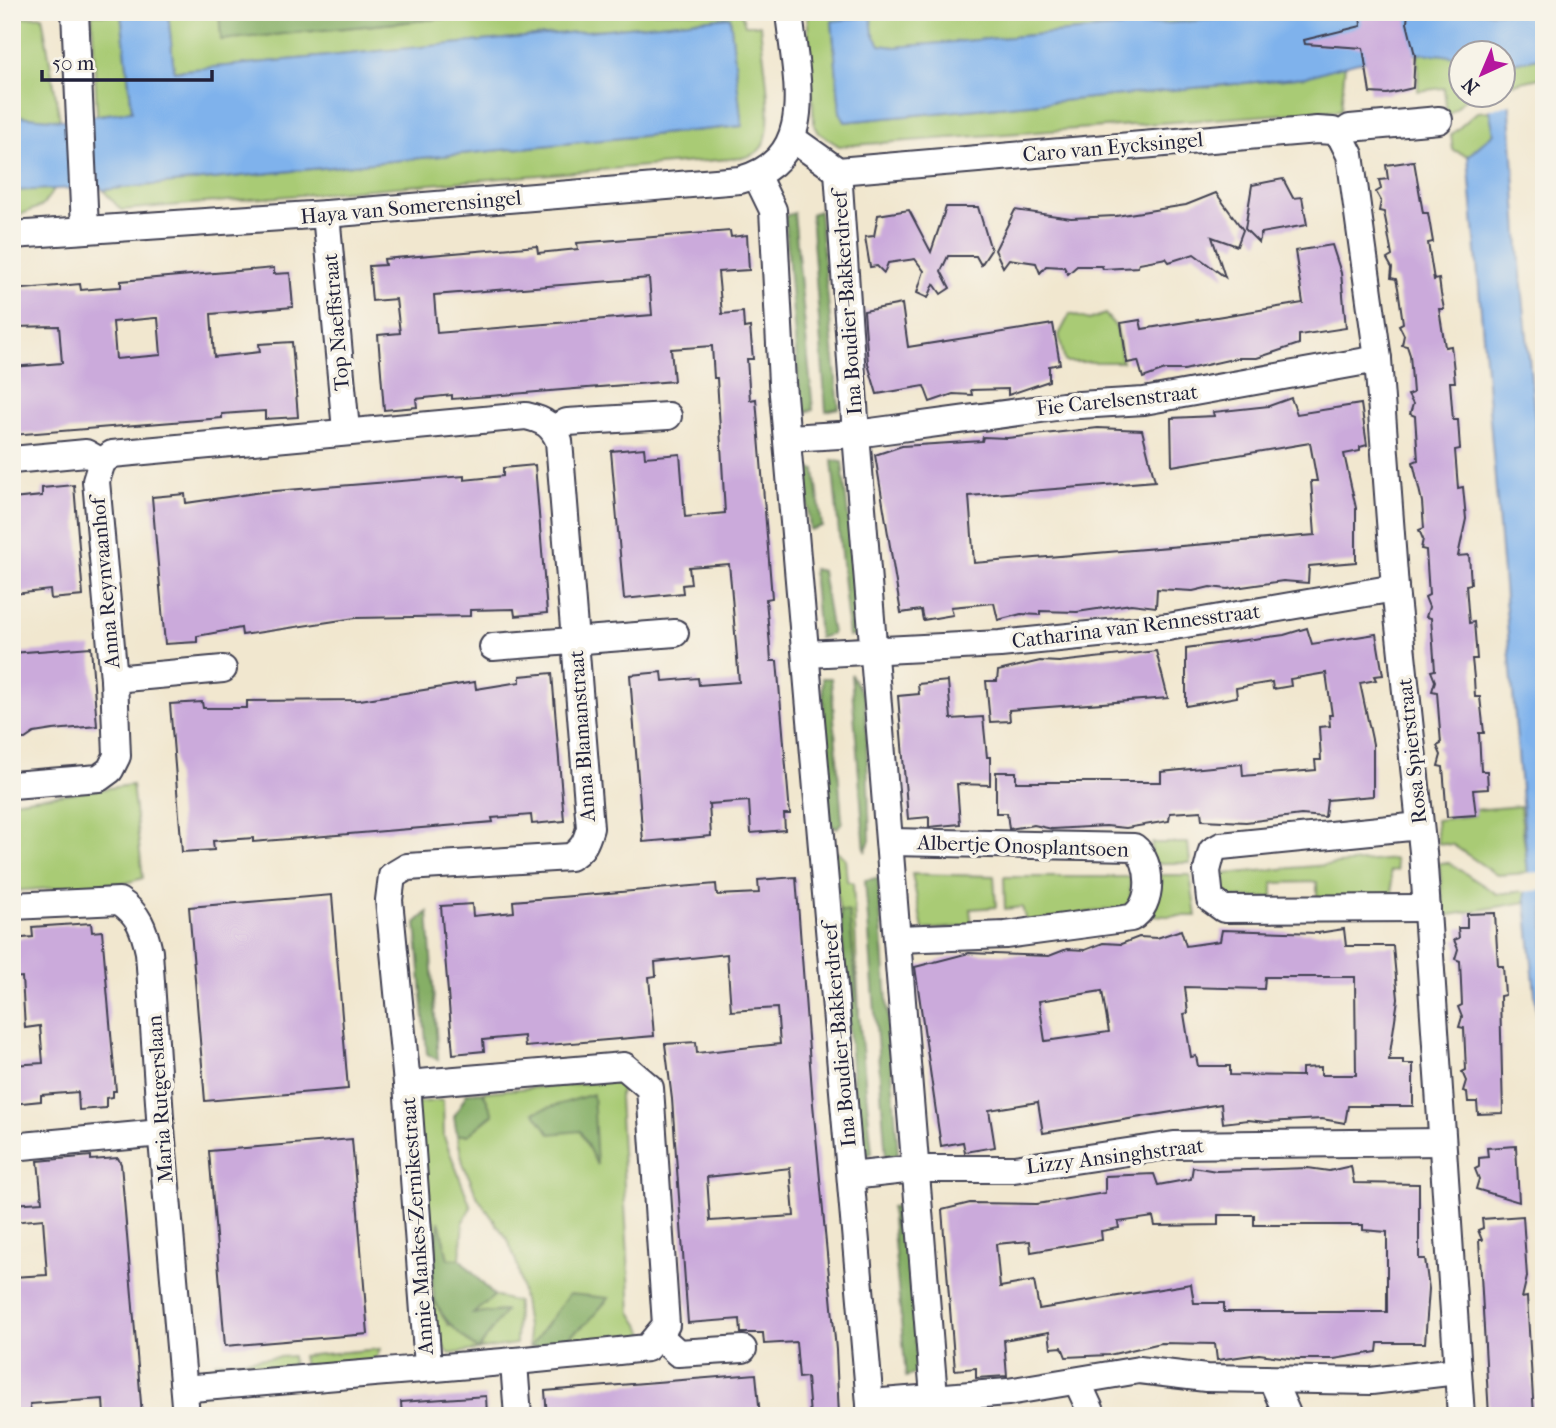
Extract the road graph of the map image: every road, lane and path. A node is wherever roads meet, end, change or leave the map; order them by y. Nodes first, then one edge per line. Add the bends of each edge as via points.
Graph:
1 (75, 12) edge
2 (789, 12) edge
3 (1439, 120) dead end
4 (1340, 135) junction
5 (793, 139) junction
6 (838, 171) junction
7 (756, 175) junction
8 (326, 214) junction
9 (85, 228) junction
10 (12, 235) edge
11 (1377, 359) junction
12 (668, 416) dead end
13 (553, 429) junction
14 (346, 430) junction
15 (856, 435) junction
16 (789, 438) junction
17 (12, 460) edge
18 (102, 462) junction
19 (1395, 588) junction
20 (675, 634) dead end
21 (574, 639) junction
22 (493, 647) dead end
23 (876, 651) junction
24 (807, 654) junction
25 (223, 670) dead end
26 (114, 679) junction
27 (12, 785) edge
28 (1420, 826) junction
29 (891, 842) junction
30 (12, 906) edge
31 (1427, 908) junction
32 (898, 939) junction
33 (407, 1084) junction
34 (161, 1133) junction
35 (1443, 1142) junction
36 (12, 1147) edge
37 (914, 1169) junction
38 (851, 1175) junction
39 (658, 1335) junction
40 (743, 1349) dead end
41 (514, 1363) junction
42 (428, 1367) junction
43 (1457, 1371) junction
44 (1272, 1380) junction
45 (1077, 1381) junction
46 (184, 1389) junction
47 (934, 1396) junction
48 (870, 1409) edge
49 (186, 1416) edge
50 (518, 1416) edge
51 (1093, 1416) edge
52 (1287, 1416) edge
53 (1461, 1416) edge

1 - 9 street
2 - 5 street via 797,100
3 - 4 street, Caro van Eycksingel via 1350,128
4 - 6 street, Caro van Eycksingel via 1317,130
4 - 11 street, Rosa Spierstraat via 1350,155
5 - 6 street
5 - 7 street, Haya van Somerensingel via 782,158
6 - 15 street, Ina Boudier-Bakkerdreef
7 - 8 street, Haya van Somerensingel via 740,180
7 - 16 street, Ina Boudier-Bakkerdreef via 773,210
8 - 9 street, Haya van Somerensingel
8 - 14 street, Top Naeffstraat
9 - 10 street, Haya van Somerensingel
11 - 15 street, Fie Carelsenstraat via 1144,401 1063,405
11 - 19 street, Rosa Spierstraat
12 - 13 street via 567,422
13 - 14 street via 542,419 526,416
13 - 21 street, Anna Blamanstraat via 559,442
14 - 18 street via 122,451
15 - 16 street, Ina Boudier-Bakkerdreef
15 - 23 street, Ina Boudier-Bakkerdreef
16 - 24 street, Ina Boudier-Bakkerdreef
17 - 18 street via 86,453
18 - 26 street, Anna Reynvaanhof via 96,481
19 - 23 street, Catharina van Rennesstraat via 1167,627
19 - 28 street, Rosa Spierstraat
20 - 21 street
21 - 22 street
21 - 33 street, Anna Blamanstraat via 590,828 579,852 558,859 407,867 393,876 389,900
23 - 24 street
23 - 29 street, Ina Boudier-Bakkerdreef
24 - 38 street, Ina Boudier-Bakkerdreef
25 - 26 street, Anna Reynvaanhof
26 - 27 street via 117,756 110,770 99,778
28 - 31 street, Rosa Spierstraat
28 - 31 street via 1221,846 1212,851 1207,871 1210,899 1224,909
29 - 32 street, Ina Boudier-Bakkerdreef
29 - 32 street, Albertje Onosplantsoen via 1134,847 1146,861 1147,901 1131,918 1006,935
30 - 34 street, Maria Rutgerslaan via 119,901 144,926
31 - 35 street, Rosa Spierstraat
32 - 37 street, Ina Boudier-Bakkerdreef
33 - 39 street, Annie Mankes-Zernikestraat via 624,1066 650,1088 666,1325
33 - 42 street, Annie Mankes-Zernikestraat
34 - 36 street
34 - 46 street, Maria Rutgerslaan
35 - 37 street, Lizzy Ansinghstraat via 1174,1145 1014,1169
35 - 43 street, Rosa Spierstraat
37 - 38 street, Lizzy Ansinghstraat
37 - 47 street, Ina Boudier-Bakkerdreef
38 - 48 street, Ina Boudier-Bakkerdreef
39 - 40 street via 678,1353
39 - 41 street, Annie Mankes-Zernikestraat via 647,1348
41 - 42 street, Annie Mankes-Zernikestraat
41 - 50 street
42 - 46 street, Annie Mankes-Zernikestraat
43 - 44 street via 1371,1381
43 - 53 street, Rosa Spierstraat
44 - 45 street via 1139,1370
44 - 52 street
45 - 47 street via 1008,1392
45 - 51 street
46 - 49 street, Maria Rutgerslaan
47 - 48 street

